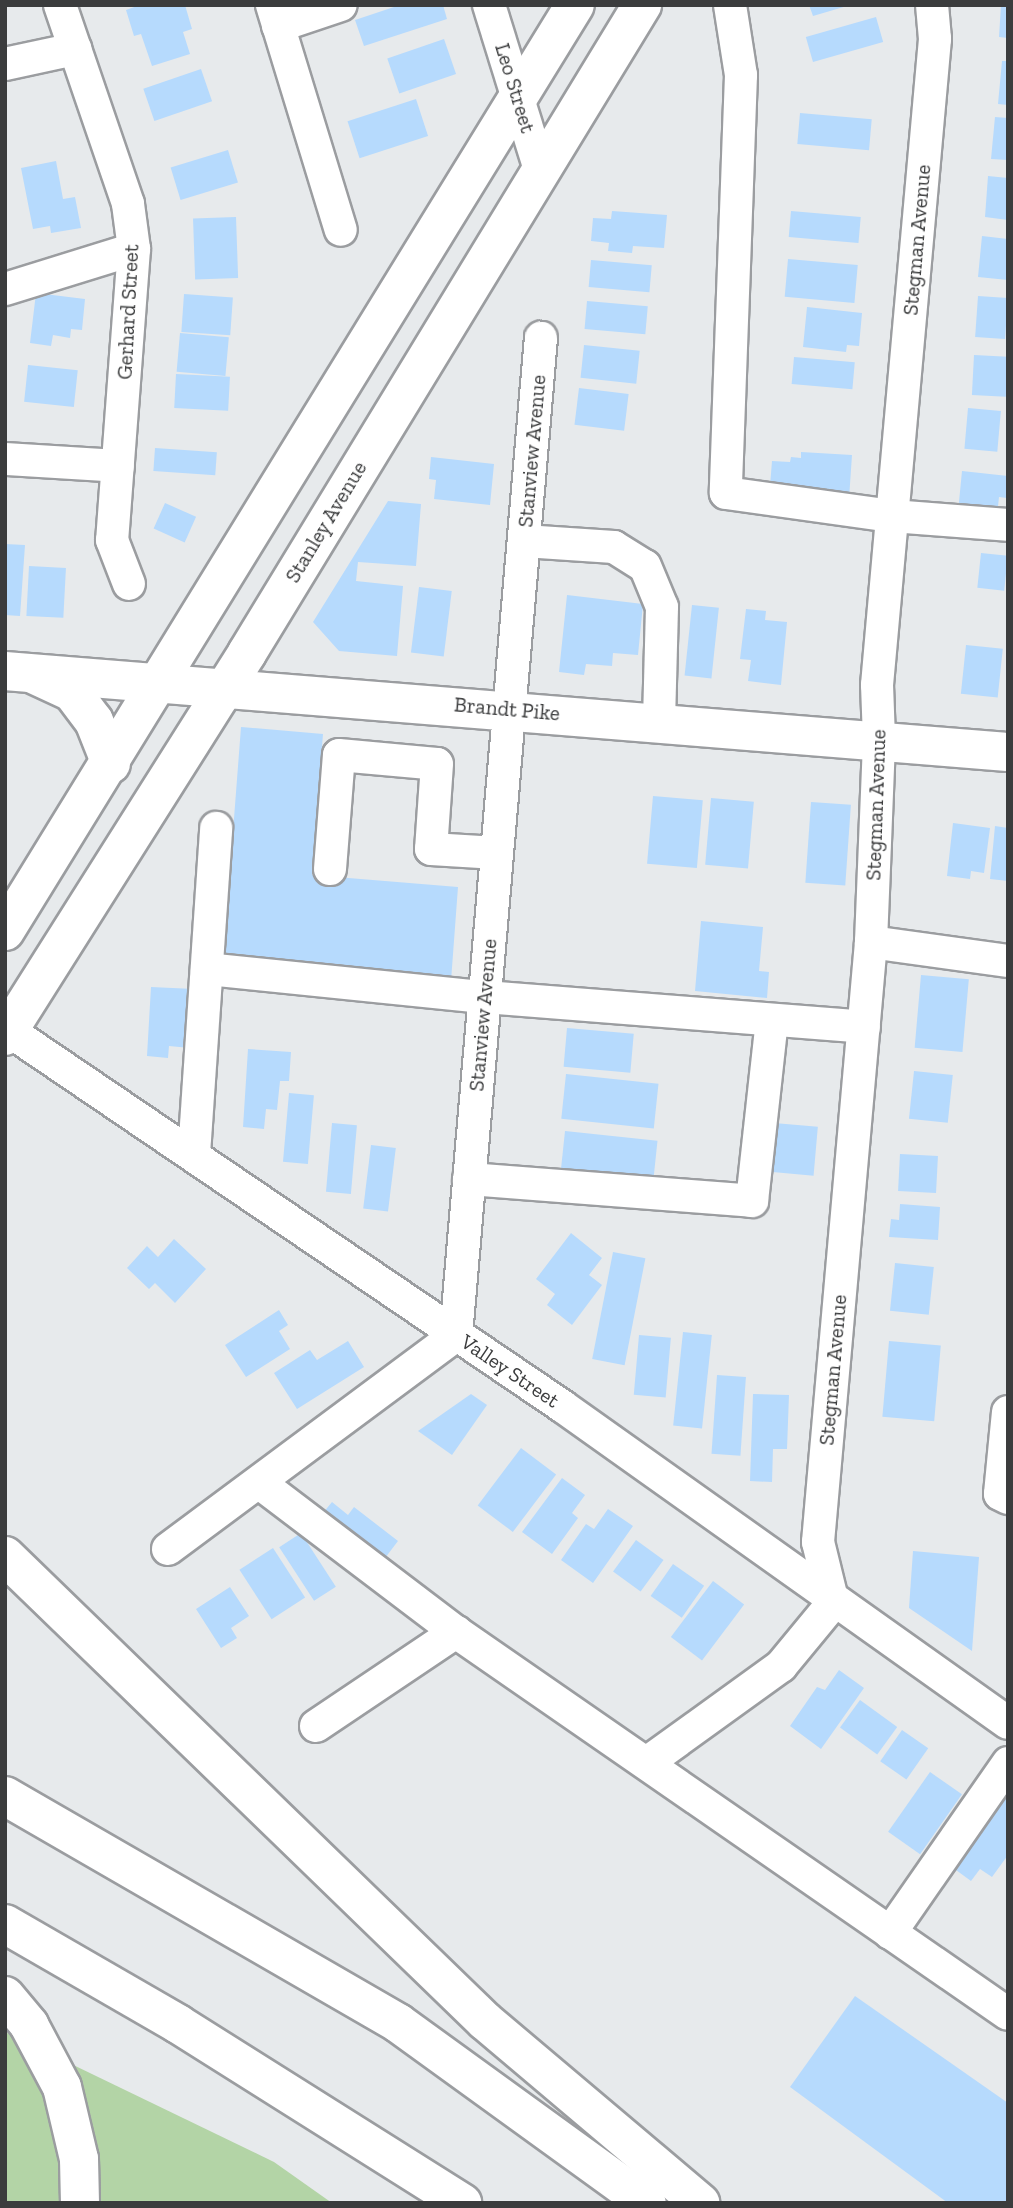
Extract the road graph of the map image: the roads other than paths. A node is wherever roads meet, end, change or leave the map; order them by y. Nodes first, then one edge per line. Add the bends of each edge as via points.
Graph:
1 (61, 5) edge
2 (341, 5) edge
3 (489, 5) edge
4 (575, 5) edge
5 (642, 5) edge
6 (730, 5) edge
7 (932, 5) edge
8 (275, 16) edge
9 (75, 49) junction
10 (5, 64) edge
11 (517, 99) junction
12 (540, 170) junction
13 (341, 230) dead end
14 (134, 249) junction
15 (5, 289) edge
16 (541, 338) dead end
17 (5, 460) edge
18 (118, 466) junction
19 (892, 516) junction
20 (1008, 526) edge
21 (524, 541) junction
22 (129, 584) dead end
23 (18, 672) edge
24 (162, 681) junction
25 (226, 685) junction
26 (509, 709) junction
27 (659, 723) junction
28 (879, 739) junction
29 (1008, 752) edge
30 (111, 764) junction
31 (216, 828) dead end
32 (497, 853) junction
33 (330, 869) dead end
34 (5, 931) edge
35 (871, 942) junction
36 (1008, 961) edge
37 (207, 968) junction
38 (485, 997) junction
39 (772, 1020) junction
40 (864, 1027) junction
41 (7, 1031) edge
42 (194, 1154) junction
43 (469, 1179) junction
44 (456, 1335) junction
45 (1008, 1412) edge
46 (261, 1484) junction
47 (1008, 1498) edge
48 (168, 1549) dead end
49 (5, 1556) edge
50 (833, 1603) junction
51 (456, 1632) junction
52 (1008, 1723) edge
53 (316, 1726) dead end
54 (648, 1762) junction
55 (1008, 1763) edge
56 (5, 1796) edge
57 (5, 1924) edge
58 (890, 1933) junction
59 (5, 1996) edge
60 (1008, 2014) edge
61 (80, 2203) edge
62 (462, 2203) edge
63 (647, 2203) edge
64 (700, 2203) edge

1 - 9 street, Gerhard Street
2 - 8 street
3 - 11 street, Leo Street
4 - 11 main road
5 - 12 main road, Stanley Avenue
6 - 19 street via 741,75 726,493
7 - 19 street, Stegman Avenue via 935,38
8 - 13 street
9 - 10 street
9 - 14 street, Gerhard Street via 128,204
11 - 12 street, Leo Street
11 - 24 main road
12 - 25 main road, Stanley Avenue
14 - 15 street
14 - 18 street, Gerhard Street
16 - 21 street, Stanview Avenue
17 - 18 street
18 - 22 street, Gerhard Street via 113,540
19 - 20 street
19 - 28 street, Stegman Avenue via 877,685
21 - 26 street, Stanview Avenue
21 - 27 street via 614,547 645,566 662,607
23 - 24 main road, Brandt Pike
23 - 30 main road via 72,692 94,721
24 - 25 main road, Brandt Pike
24 - 30 main road
25 - 26 main road, Brandt Pike
25 - 41 main road, Stanley Avenue
26 - 27 main road, Brandt Pike
26 - 32 street, Stanview Avenue
27 - 28 main road, Brandt Pike
28 - 29 main road, Brandt Pike
28 - 35 street, Stegman Avenue
30 - 34 main road
31 - 37 street
32 - 33 street via 431,849 437,764 339,755
32 - 38 street, Stanview Avenue
35 - 36 street
35 - 40 street, Stegman Avenue
37 - 38 street
37 - 42 street
38 - 39 street
38 - 43 street, Stanview Avenue
39 - 40 street
39 - 43 street via 752,1201
40 - 50 street, Stegman Avenue via 818,1542
41 - 42 street, Valley Street
42 - 44 street, Valley Street
43 - 44 street, Stanview Avenue
44 - 46 street
44 - 50 street, Valley Street
45 - 47 street via 1000,1494
46 - 48 street
46 - 51 street
49 - 64 main road via 485,2021
50 - 52 street, Valley Street
50 - 54 street via 781,1666
51 - 53 street
51 - 54 street
54 - 58 street
55 - 58 street
56 - 63 main road via 398,2023
57 - 62 main road via 178,2024
58 - 60 street
59 - 61 main road via 29,2025 62,2087 79,2158

